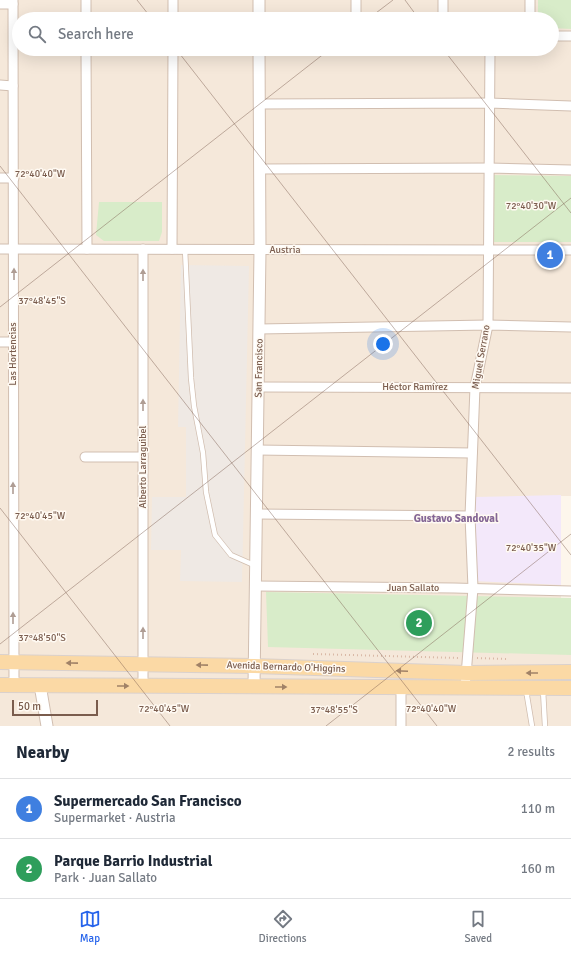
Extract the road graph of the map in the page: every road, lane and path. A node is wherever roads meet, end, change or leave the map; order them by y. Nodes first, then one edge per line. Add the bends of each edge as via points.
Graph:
1 (86, 0) edge
2 (173, 0) edge
3 (259, 0) edge
4 (356, 0) edge
5 (443, 0) edge
6 (530, 0) edge
7 (13, 2) edge
8 (0, 4) edge
9 (13, 12) edge
10 (86, 12) edge
11 (173, 12) edge
12 (259, 12) edge
13 (356, 12) edge
14 (443, 12) edge
15 (530, 12) edge
16 (559, 36) edge
17 (571, 36) edge
18 (14, 56) edge
19 (86, 56) edge
20 (173, 56) edge
21 (259, 56) edge
22 (490, 56) edge
23 (0, 85) edge
24 (14, 86) junction
25 (489, 103) junction
26 (260, 104) junction
27 (571, 106) edge
28 (489, 168) junction
29 (260, 169) junction
30 (571, 170) edge
31 (0, 178) edge
32 (14, 178) junction
33 (0, 249) edge
34 (14, 249) junction
35 (87, 249) junction
36 (144, 249) junction
37 (185, 249) junction
38 (172, 250) junction
39 (260, 250) junction
40 (488, 250) junction
41 (571, 250) edge
42 (488, 326) junction
43 (571, 327) edge
44 (259, 329) junction
45 (0, 342) edge
46 (14, 342) junction
47 (258, 387) junction
48 (475, 387) junction
49 (571, 388) edge
50 (257, 450) junction
51 (472, 452) junction
52 (85, 457) dead end
53 (143, 457) junction
54 (257, 514) junction
55 (470, 516) junction
56 (256, 566) junction
57 (256, 586) junction
58 (472, 588) junction
59 (571, 591) edge
60 (7, 662) edge
61 (142, 664) junction
62 (254, 666) junction
63 (571, 672) edge
64 (467, 673) junction
65 (7, 685) edge
66 (40, 685) junction
67 (143, 686) junction
68 (254, 686) junction
69 (401, 687) junction
70 (465, 688) junction
71 (525, 688) junction
72 (543, 688) junction
73 (571, 688) edge
74 (46, 726) edge
75 (401, 726) edge
76 (532, 726) edge
77 (545, 726) edge

1 - 10 street
2 - 11 street
3 - 12 street
4 - 13 street
5 - 14 street
6 - 15 street
7 - 8 street
7 - 9 street, Las Hortencias
16 - 17 street
18 - 24 street, Las Hortencias
19 - 35 street
20 - 38 street
21 - 26 street, San Francisco
22 - 25 street, Miguel Serrano
23 - 24 street
24 - 32 street, Las Hortencias
25 - 26 street
25 - 27 street
25 - 28 street, Miguel Serrano
26 - 29 street, San Francisco
28 - 29 street
28 - 30 street
28 - 40 street, Miguel Serrano
29 - 39 street, San Francisco
31 - 32 street
32 - 34 street, Las Hortencias
33 - 34 street, Austria
34 - 35 street, Austria
46 -> 34 street, Las Hortencias
35 - 36 street, Austria
36 - 38 street, Austria
53 -> 36 street, Alberto Larraguibel
37 - 38 street, Austria
37 - 39 street, Austria
37 - 56 lane via 192,385 203,453 206,492 216,535 232,555
39 - 40 street, Austria
39 - 44 street, San Francisco
40 - 41 street, Austria
40 - 42 street, Miguel Serrano
42 - 43 street
42 - 44 street
42 - 48 street, Miguel Serrano
44 - 47 street, San Francisco
45 - 46 street
60 -> 46 street, Las Hortencias
47 - 48 street, Héctor Ramírez
47 - 50 street, San Francisco
48 - 49 street, Héctor Ramírez
48 - 51 street, Miguel Serrano
50 - 51 street
50 - 54 street, San Francisco
51 - 55 street, Miguel Serrano
52 - 53 street
61 -> 53 street, Alberto Larraguibel
54 - 55 street
54 - 56 street, San Francisco
55 - 58 street, Miguel Serrano
56 - 57 street, San Francisco
57 - 58 street, Juan Sallato
57 - 62 street, San Francisco
58 - 59 street, Juan Sallato
58 - 64 street, Miguel Serrano
61 -> 60 main road, Avenida Bernardo O'Higgins
60 - 65 street, Las Hortencias
62 -> 61 main road, Avenida Bernardo O'Higgins
61 - 67 street, Alberto Larraguibel
64 -> 62 main road, Avenida Bernardo O'Higgins
62 - 68 street, San Francisco
63 -> 64 main road, Avenida Bernardo O'Higgins
64 - 70 street, Miguel Serrano
65 - 66 main road, Avenida Bernardo O'Higgins
66 -> 67 main road, Avenida Bernardo O'Higgins
66 - 74 street
67 - 68 main road, Avenida Bernardo O'Higgins
68 -> 69 main road, Avenida Bernardo O'Higgins
69 - 70 main road, Avenida Bernardo O'Higgins
69 - 75 street
70 - 71 main road, Avenida Bernardo O'Higgins
71 - 72 main road, Avenida Bernardo O'Higgins
71 - 76 lane
72 - 73 main road, Avenida Bernardo O'Higgins
72 - 77 lane

